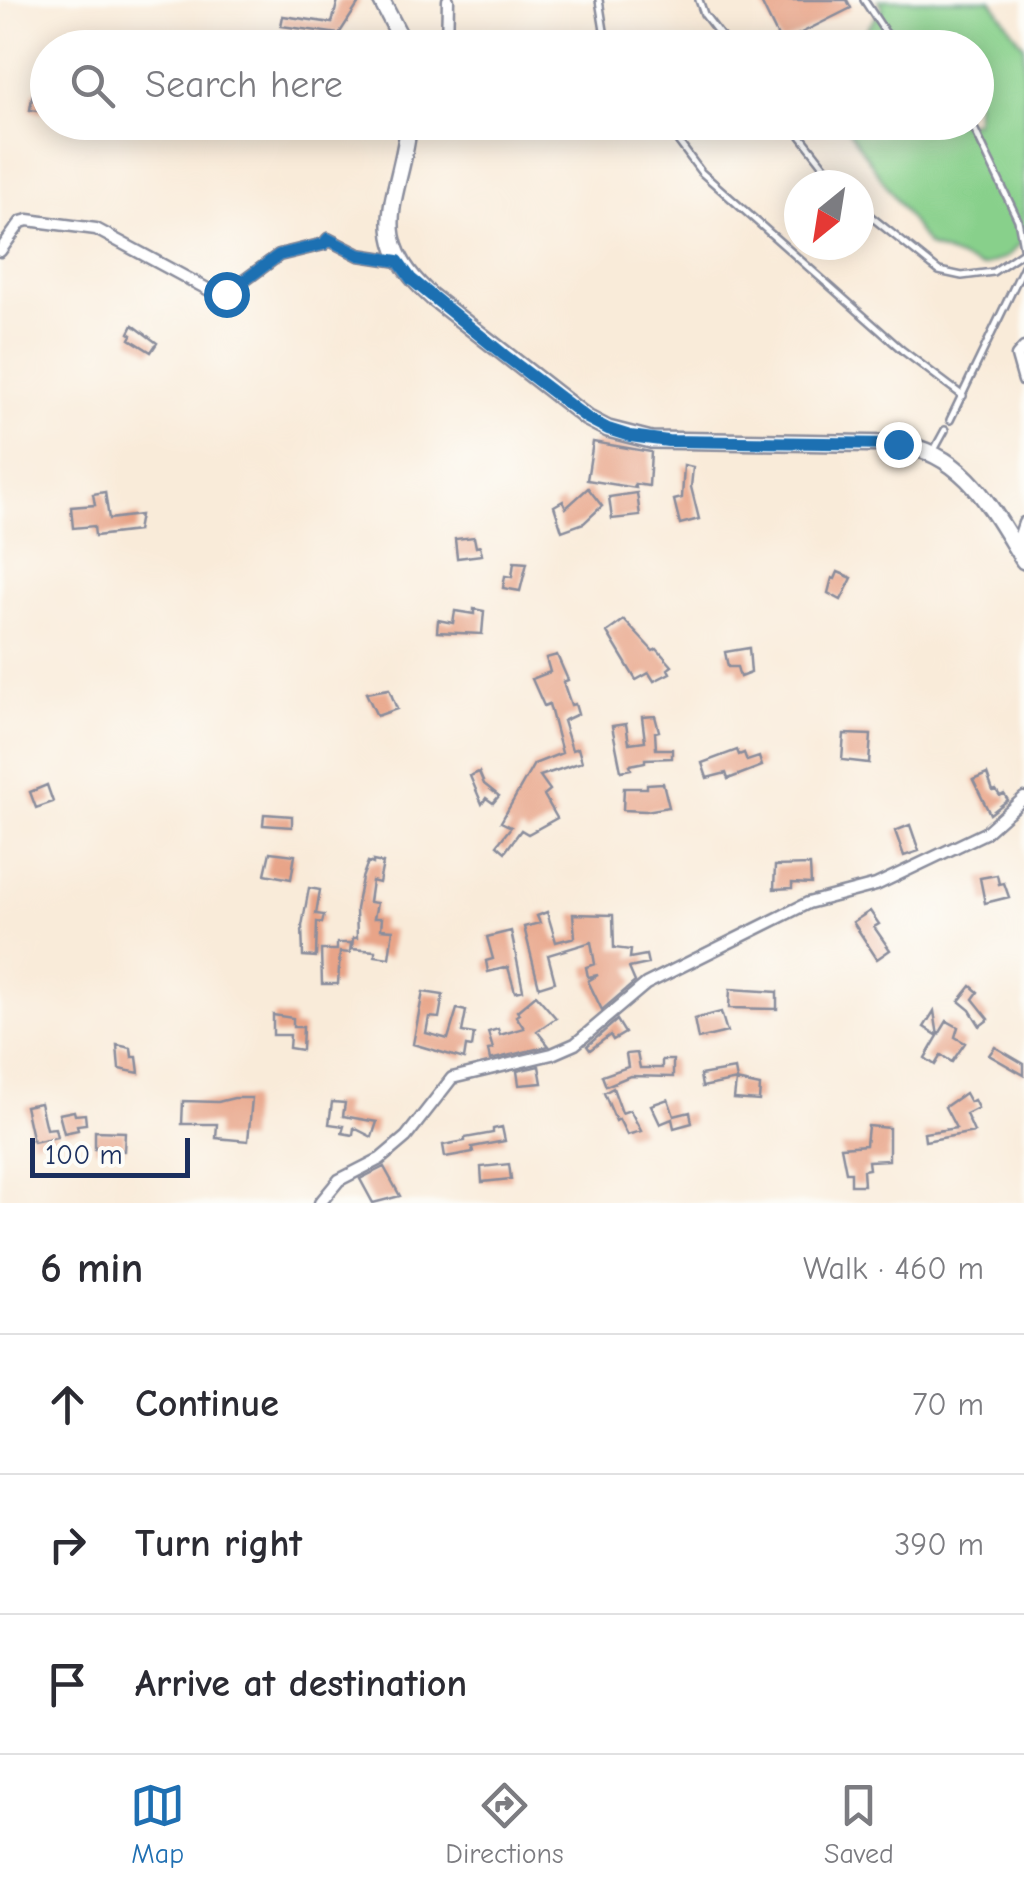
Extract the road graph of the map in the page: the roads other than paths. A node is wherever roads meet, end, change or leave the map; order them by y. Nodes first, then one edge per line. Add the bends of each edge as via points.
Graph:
1 (382, 0) edge
2 (448, 0) edge
3 (599, 0) edge
4 (699, 0) edge
5 (864, 0) edge
6 (397, 30) edge
7 (448, 30) edge
8 (604, 30) edge
9 (716, 30) edge
10 (884, 30) edge
11 (405, 140) edge
12 (677, 140) edge
13 (804, 140) edge
14 (980, 140) edge
15 (828, 170) edge
16 (874, 218) edge
17 (0, 251) edge
18 (1024, 252) edge
19 (398, 261) junction
20 (1024, 266) edge
21 (1024, 348) edge
22 (1024, 381) edge
23 (962, 396) junction
24 (950, 420) dead end
25 (945, 430) dead end
26 (933, 452) junction
27 (1024, 523) edge
28 (1020, 554) edge
29 (1021, 805) edge
30 (320, 1203) edge

1 - 6 main road
2 - 7 street
3 - 8 lane
4 - 9 lane
5 - 10 lane
11 - 19 main road via 392,206
12 - 23 lane via 700,172
13 - 15 lane
14 - 18 lane via 1018,220
16 - 18 lane via 939,272 993,272
17 - 19 street via 28,220 96,228 226,294 279,255 328,239 359,255
19 - 26 main road via 504,355 608,429 651,440 898,444
20 - 23 lane
21 - 22 street via 1017,356
23 - 24 lane
25 - 26 lane
26 - 28 main road via 963,474
27 - 28 street
29 - 30 street via 984,834 876,884 808,903 646,984 574,1044 452,1078 406,1137 339,1180

